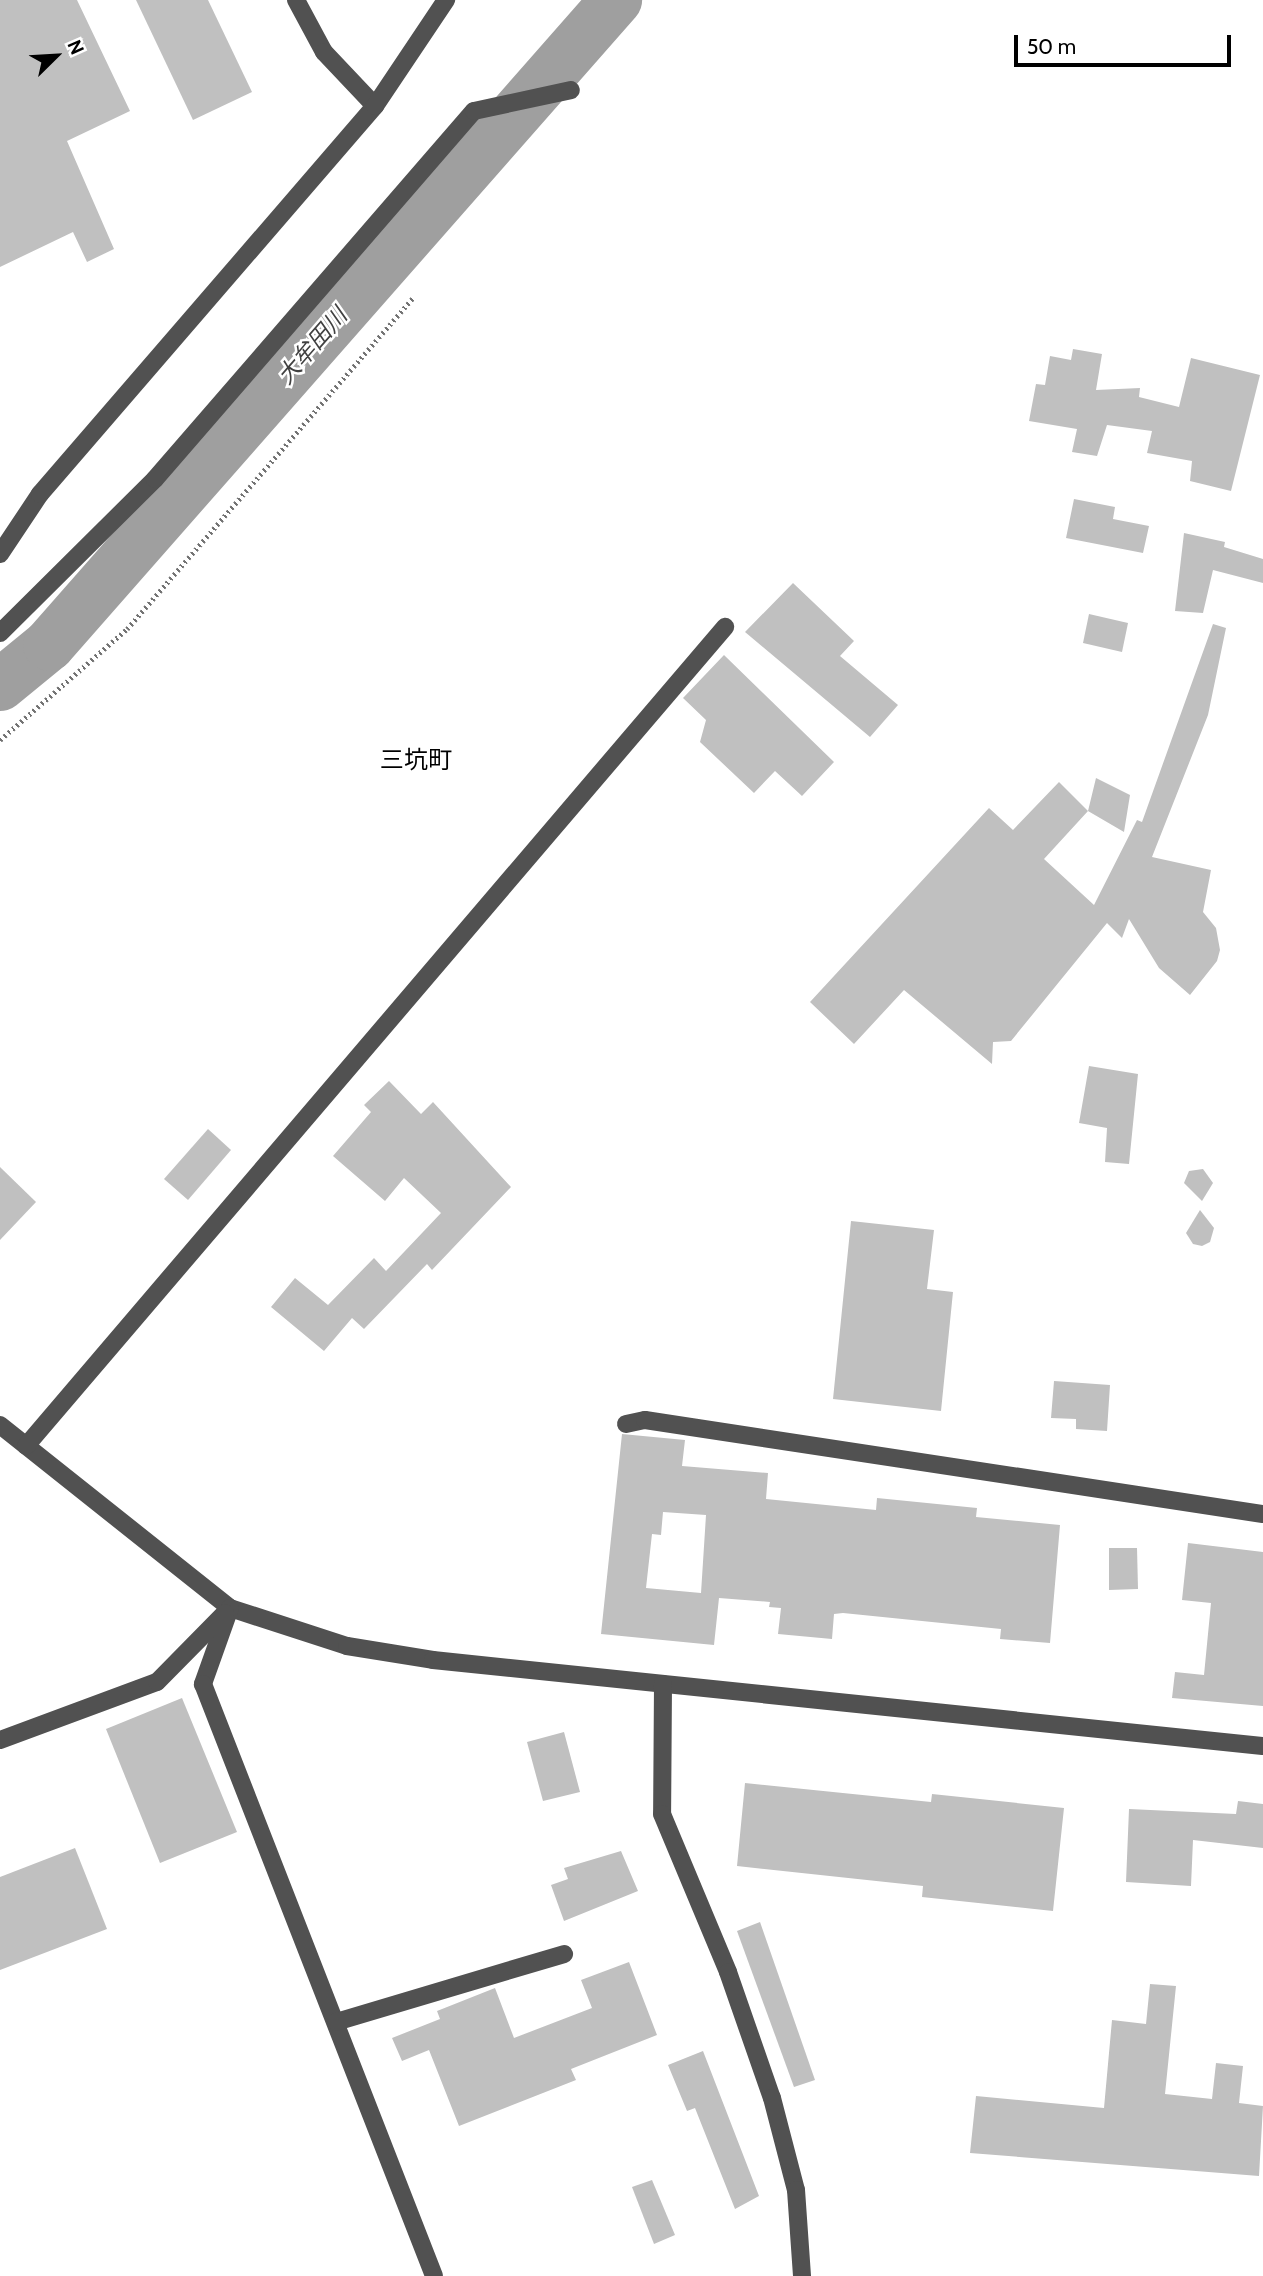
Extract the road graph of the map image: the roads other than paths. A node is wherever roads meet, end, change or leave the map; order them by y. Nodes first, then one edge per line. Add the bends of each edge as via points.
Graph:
1 (296, 0) edge
2 (446, 0) edge
3 (571, 90) dead end
4 (375, 106) junction
5 (0, 554) edge
6 (725, 627) dead end
7 (0, 633) edge
8 (626, 1424) dead end
9 (0, 1425) edge
10 (26, 1446) junction
11 (1263, 1514) edge
12 (230, 1608) junction
13 (663, 1684) junction
14 (0, 1740) edge
15 (1263, 1746) edge
16 (564, 1954) dead end
17 (336, 2022) junction
18 (434, 2276) edge
19 (802, 2276) edge

1 - 4 street via 324,52
2 - 4 street
3 - 7 street via 474,111 155,479
4 - 5 street via 40,494
6 - 10 street
8 - 11 street via 645,1420
9 - 10 street
10 - 12 street
12 - 13 street via 348,1646 433,1660
12 - 14 street via 157,1682
12 - 17 street via 203,1684
13 - 15 street
13 - 19 street via 662,1814 772,2098 796,2190
16 - 17 street
17 - 18 street

